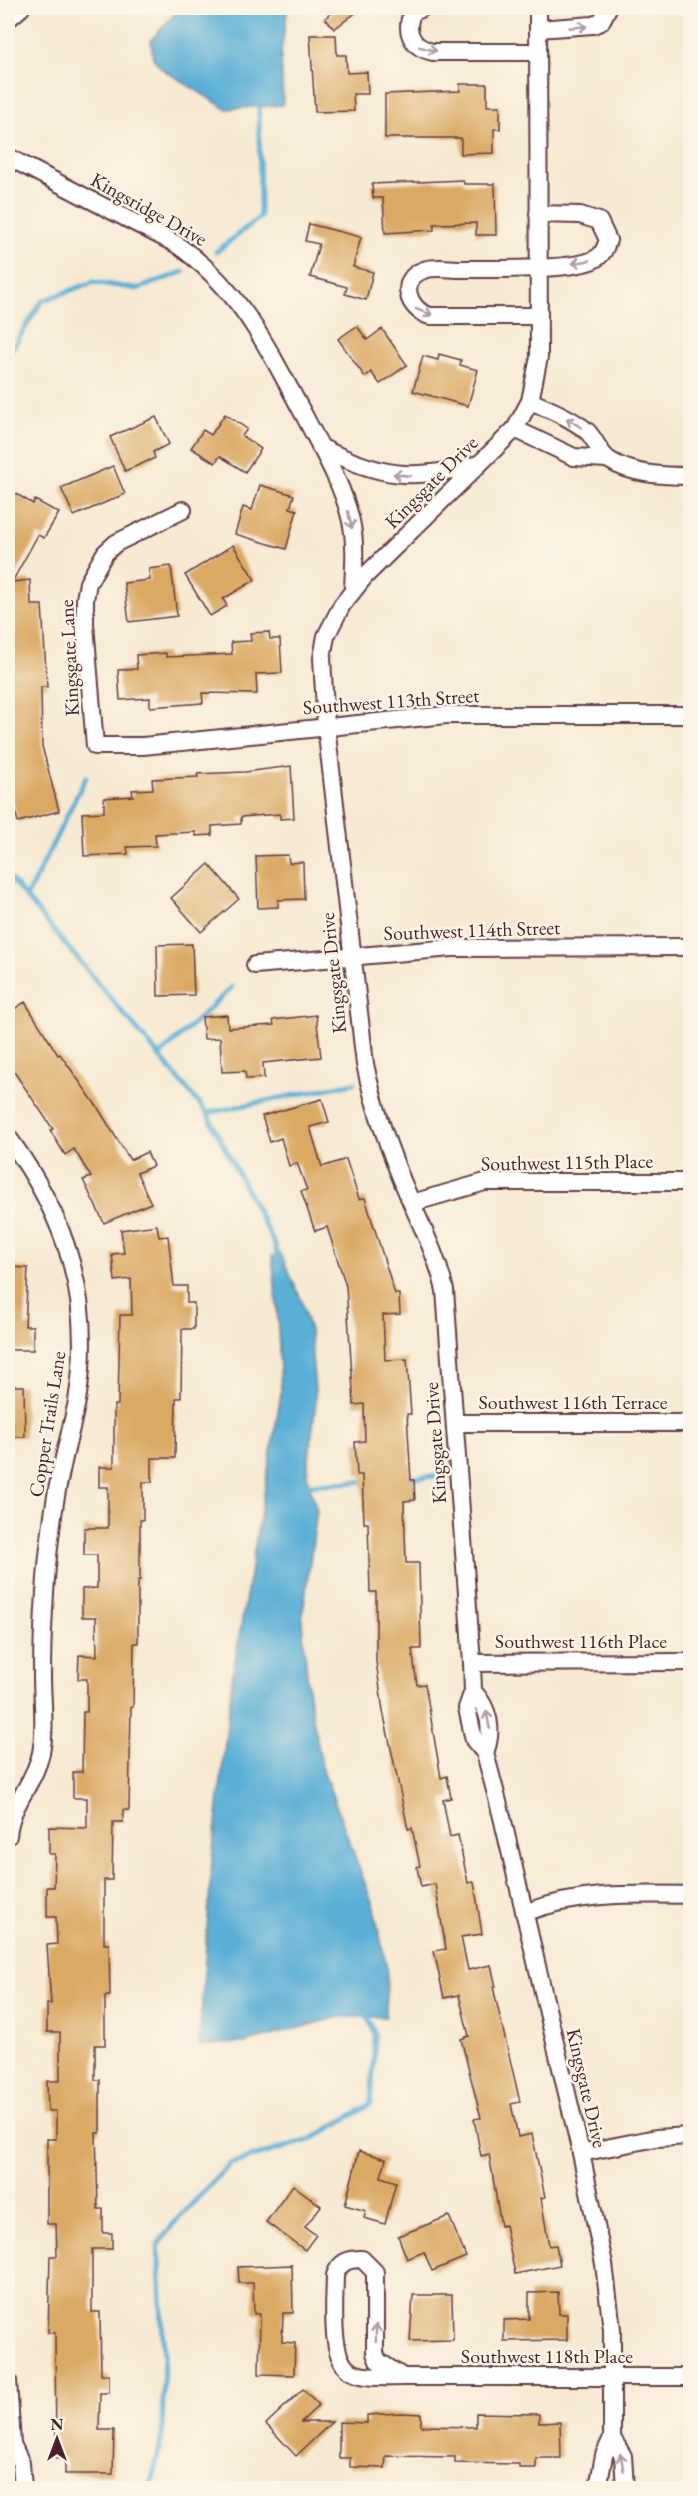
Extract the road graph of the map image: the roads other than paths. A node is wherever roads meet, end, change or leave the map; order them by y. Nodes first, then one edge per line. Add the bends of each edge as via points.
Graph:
1 (21, 8) edge
2 (422, 8) edge
3 (538, 8) edge
4 (608, 8) edge
5 (8, 19) edge
6 (538, 29) junction
7 (538, 52) junction
8 (8, 157) edge
9 (538, 214) junction
10 (538, 267) junction
11 (538, 316) junction
12 (530, 400) junction
13 (515, 429) junction
14 (320, 447) junction
15 (607, 459) junction
16 (480, 464) junction
17 (690, 476) edge
18 (183, 510) dead end
19 (353, 589) junction
20 (690, 715) edge
21 (326, 726) junction
22 (96, 746) joint
23 (690, 946) edge
24 (352, 956) junction
25 (255, 965) dead end
26 (8, 1137) edge
27 (690, 1182) edge
28 (412, 1203) junction
29 (455, 1423) junction
30 (690, 1423) edge
31 (690, 1662) edge
32 (472, 1663) junction
33 (8, 1836) edge
34 (690, 1895) edge
35 (524, 1914) junction
36 (690, 2136) edge
37 (581, 2153) junction
38 (403, 2377) junction
39 (611, 2377) junction
40 (690, 2377) edge
41 (8, 2382) edge
42 (612, 2438) junction
43 (10, 2448) edge
44 (22, 2488) edge
45 (598, 2488) edge
46 (626, 2488) edge

1 - 5 street
2 -> 7 street via 412,13 409,28 421,49
3 - 6 street, Kingsgate Drive
6 -> 4 street via 593,25 601,21
6 - 7 street, Kingsgate Drive
7 - 9 street, Kingsgate Drive
8 - 14 street, Kingsridge Drive via 202,262 249,316
9 - 10 street, Kingsgate Drive
9 -> 10 street via 591,217 598,221 608,240 597,258
10 - 11 street, Kingsgate Drive
10 -> 11 street via 425,269 413,278 408,294 413,307 430,316
11 - 12 street, Kingsgate Drive via 539,357
12 - 13 street, Kingsgate Drive
15 -> 12 street via 589,433
13 - 15 street via 574,457
13 - 16 street, Kingsgate Drive
16 -> 14 street via 442,474 407,476 364,467
14 -> 19 street, Kingsridge Drive via 351,522
15 - 17 street via 651,474
16 - 19 street, Kingsgate Drive
18 - 22 street, Kingsgate Lane via 116,543 105,553 88,583 85,624
19 - 21 street, Kingsgate Drive via 326,636 322,658
20 - 21 street, Southwest 113th Street via 446,715
21 - 22 street, Southwest 113th Street via 143,746
21 - 24 street, Kingsgate Drive
23 - 24 street, Southwest 114th Street via 452,948
24 - 25 street, Southwest 114th Street
24 - 28 street, Kingsgate Drive via 373,1101
26 - 33 street, Copper Trails Lane via 42,1190 70,1254 82,1333 77,1401 59,1478 48,1556 43,1616 43,1740 36,1769 13,1810
27 - 28 street, Southwest 115th Place via 485,1182
28 - 29 street, Kingsgate Drive via 445,1290
29 - 30 street, Southwest 116th Terrace
29 - 32 street, Kingsgate Drive
31 - 32 street, Southwest 116th Place
32 - 35 street, Kingsgate Drive via 473,1691 485,1704 491,1737 485,1753
34 - 35 street via 586,1896
35 - 37 street, Kingsgate Drive
36 - 37 street via 656,2138
37 - 39 street, Kingsgate Drive via 610,2299
38 -> 38 street, Southwest 118th Place via 378,2361 375,2353 375,2272 362,2259 344,2262 335,2275 336,2337 342,2364 351,2372
38 - 39 street, Southwest 118th Place
39 - 40 street, Southwest 118th Place
39 - 42 street, Kingsgate Drive
41 - 43 street
42 - 45 street, Kingsgate Drive via 604,2455
46 -> 42 street, Kingsgate Drive via 623,2456
43 - 44 street via 21,2463

